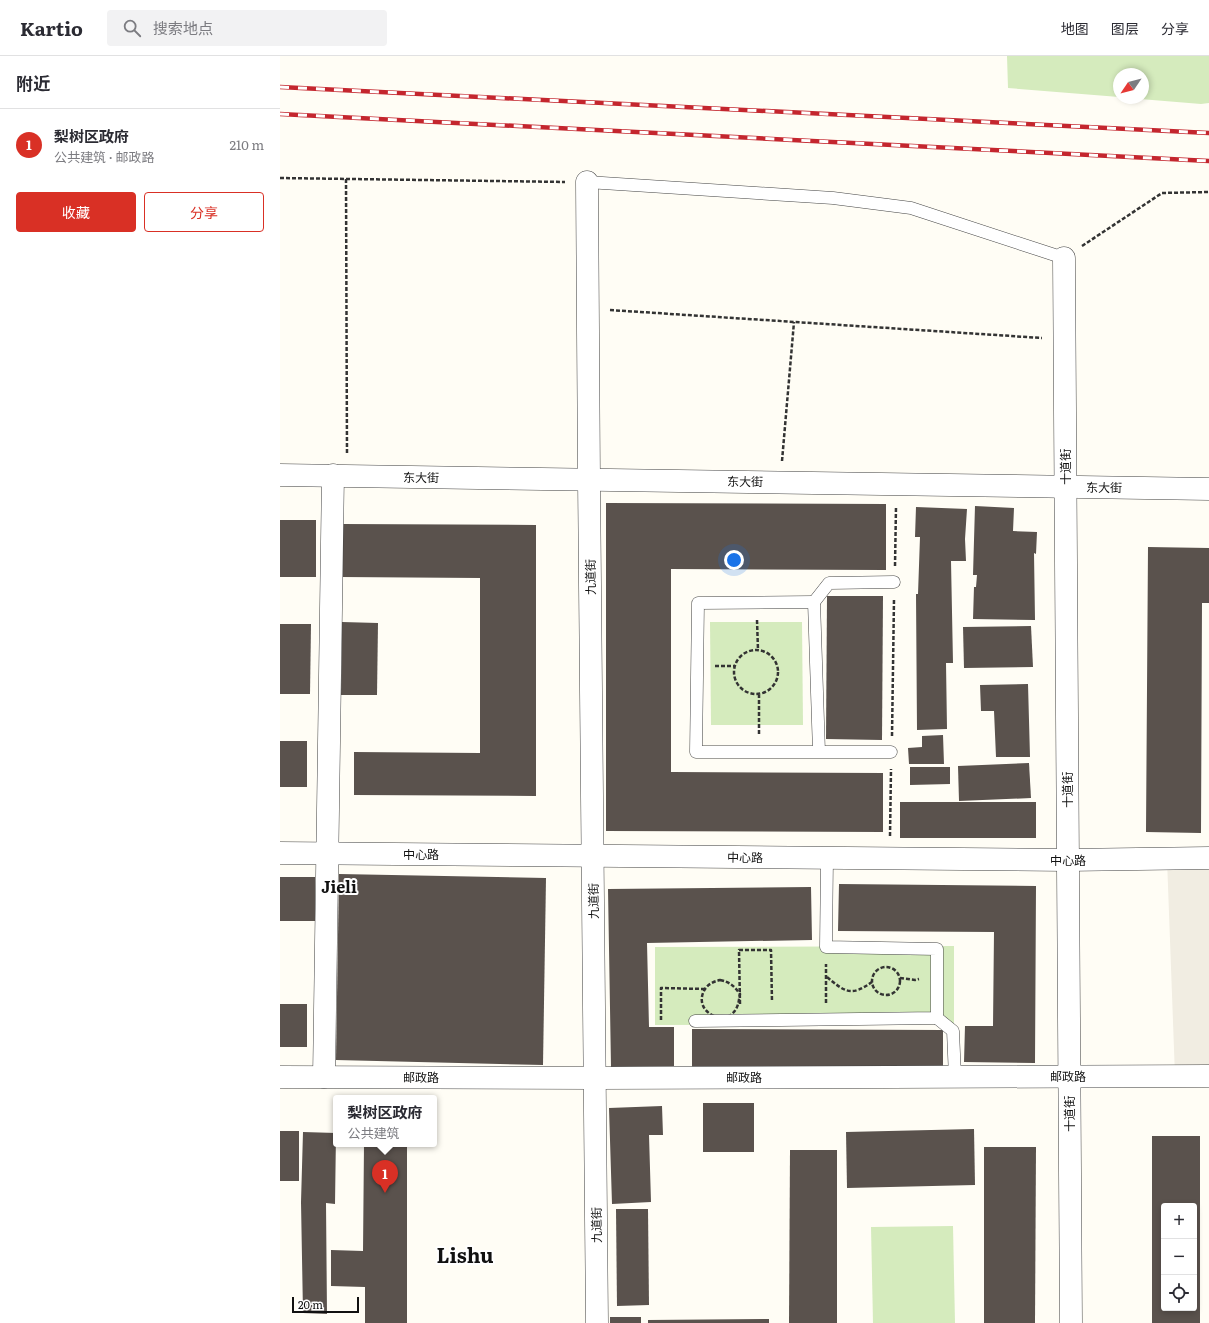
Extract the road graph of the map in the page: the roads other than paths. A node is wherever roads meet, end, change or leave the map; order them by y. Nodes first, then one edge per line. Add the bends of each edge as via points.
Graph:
1 (588, 182) joint
2 (1064, 258) joint
3 (280, 474) edge
4 (340, 475) junction
5 (589, 479) junction
6 (1065, 486) junction
7 (1209, 489) edge
8 (894, 582) road end
9 (814, 602) junction
10 (819, 752) junction
11 (891, 752) road end
12 (280, 853) edge
13 (327, 854) junction
14 (592, 855) junction
15 (827, 858) junction
16 (1209, 858) edge
17 (1067, 860) junction
18 (937, 1018) junction
19 (695, 1021) dead end
20 (280, 1076) edge
21 (1069, 1076) junction
22 (1209, 1076) edge
23 (324, 1077) junction
24 (955, 1077) junction
25 (594, 1078) junction
26 (597, 1323) edge
27 (1071, 1323) edge

1 - 2 lane via 833,198 911,208
1 - 5 street, 九道街
2 - 6 street, 十道街
3 - 4 street, 东大街
4 - 5 street, 东大街
4 - 13 street
5 - 6 street, 东大街
5 - 14 street, 九道街
6 - 7 street, 东大街
6 - 17 street, 十道街
8 - 9 lane via 829,583
9 - 10 lane
9 - 10 lane via 698,603 696,752
10 - 11 lane
12 - 13 street, 中心路
13 - 14 street, 中心路
13 - 23 street
14 - 15 street, 中心路
14 - 25 street, 九道街
15 - 17 street, 中心路
15 - 18 lane via 826,947 936,949
16 - 17 street, 中心路
17 - 21 street, 十道街
18 - 19 lane
18 - 24 lane via 953,1032
20 - 23 street, 邮政路
21 - 22 street, 邮政路
21 - 24 street, 邮政路
21 - 27 street, 十道街
23 - 25 street, 邮政路
24 - 25 street, 邮政路
25 - 26 street, 九道街

